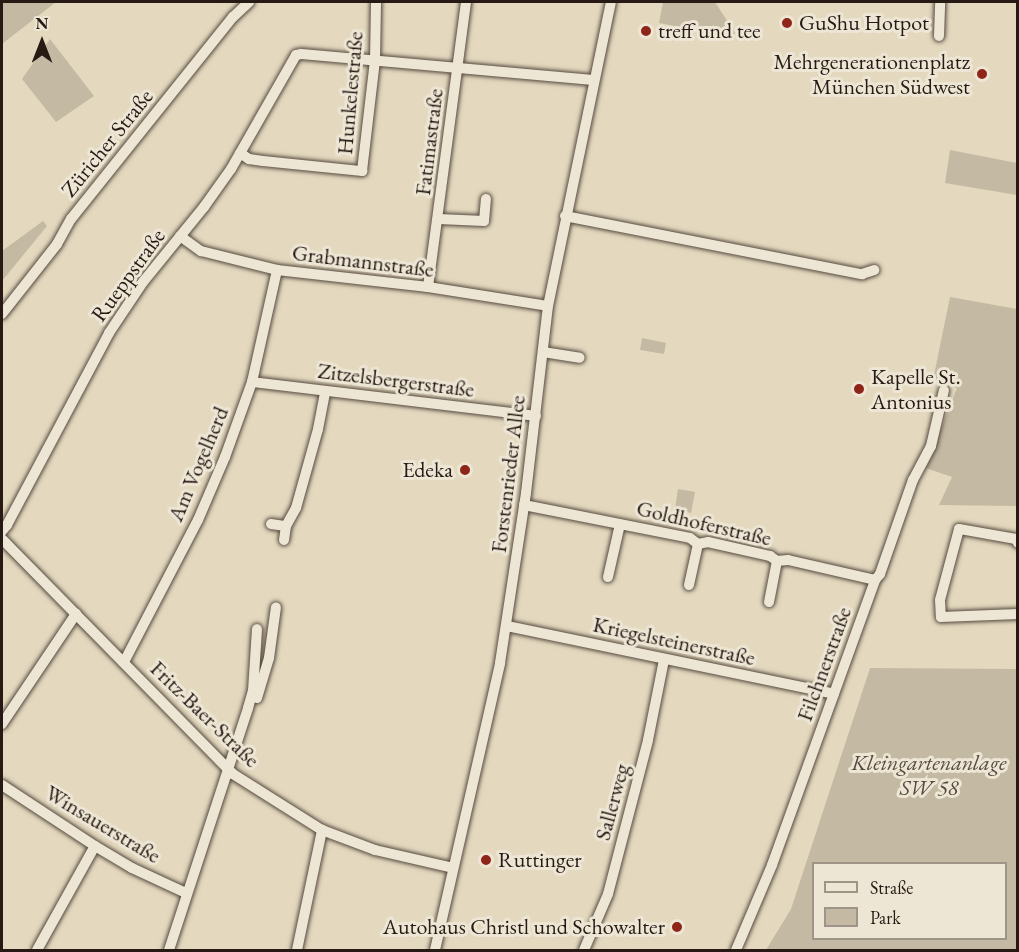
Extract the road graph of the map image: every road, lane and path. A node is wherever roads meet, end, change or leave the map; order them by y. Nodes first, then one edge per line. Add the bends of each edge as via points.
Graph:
1 (249, 2) edge
2 (376, 2) edge
3 (466, 2) edge
4 (612, 2) edge
5 (940, 2) edge
6 (939, 36) dead end
7 (375, 60) junction
8 (458, 67) junction
9 (594, 80) junction
10 (240, 153) junction
11 (486, 199) dead end
12 (565, 216) junction
13 (439, 219) junction
14 (180, 236) junction
15 (277, 270) junction
16 (874, 270) dead end
17 (428, 287) junction
18 (548, 306) junction
19 (2, 314) edge
20 (543, 352) junction
21 (580, 358) dead end
22 (252, 382) junction
23 (944, 390) dead end
24 (325, 392) junction
25 (536, 416) junction
26 (524, 505) junction
27 (271, 524) dead end
28 (620, 524) junction
29 (286, 526) junction
30 (2, 531) edge
31 (2, 539) edge
32 (284, 540) dead end
33 (1017, 543) edge
34 (698, 544) junction
35 (777, 561) junction
36 (608, 576) dead end
37 (875, 580) junction
38 (688, 585) dead end
39 (769, 602) dead end
40 (276, 608) dead end
41 (76, 614) junction
42 (1017, 614) edge
43 (507, 626) junction
44 (257, 629) dead end
45 (664, 660) junction
46 (124, 662) junction
47 (834, 694) junction
48 (2, 724) edge
49 (231, 772) junction
50 (2, 785) edge
51 (322, 830) junction
52 (95, 846) junction
53 (453, 868) junction
54 (186, 893) junction
55 (37, 951) edge
56 (169, 951) edge
57 (297, 951) edge
58 (435, 951) edge
59 (584, 951) edge
60 (736, 951) edge

1 - 19 street, Züricher Straße via 233,16 71,219 57,244
2 - 7 street, Hunkelestraße
3 - 8 street, Fatimastraße
4 - 9 street, Forstenrieder Allee
5 - 6 street
7 - 8 street
7 - 10 street, Rueppstraße via 296,55
7 - 10 street, Hunkelestraße via 362,171 249,159
8 - 9 street
8 - 13 street, Fatimastraße
9 - 12 street, Forstenrieder Allee
10 - 14 street, Rueppstraße
11 - 13 street via 484,221
12 - 16 street via 862,274
12 - 18 street, Forstenrieder Allee
13 - 17 street, Fatimastraße
14 - 15 street, Grabmannstraße via 201,251
14 - 30 street, Rueppstraße via 109,333
15 - 17 street, Grabmannstraße
15 - 22 street, Am Vogelherd
17 - 18 street, Grabmannstraße
18 - 20 street, Forstenrieder Allee
20 - 21 street
20 - 25 street, Forstenrieder Allee
22 - 24 street, Zitzelsbergerstraße
22 - 46 street, Am Vogelherd via 198,520
23 - 37 street, Filchnerstraße via 931,446 913,480
24 - 25 street, Zitzelsbergerstraße
24 - 29 street via 296,508
25 - 26 street, Forstenrieder Allee
26 - 28 street, Goldhoferstraße
26 - 43 street, Forstenrieder Allee
27 - 29 street
28 - 34 street, Goldhoferstraße via 690,538
28 - 36 street
29 - 32 street
31 - 41 street, Fritz-Baer-Straße
33 - 42 street via 1016,539 959,529 940,600 941,617
34 - 35 street, Goldhoferstraße via 708,542
34 - 38 street
35 - 37 street, Goldhoferstraße via 788,560
35 - 39 street
37 - 47 street, Filchnerstraße
40 - 49 street via 269,658
41 - 46 street, Fritz-Baer-Straße
41 - 48 street
43 - 45 street, Kriegelsteinerstraße
43 - 53 street, Forstenrieder Allee
44 - 49 street via 253,691
45 - 47 street, Kriegelsteinerstraße
45 - 59 street, Sallerweg via 648,740 608,894
46 - 49 street, Fritz-Baer-Straße
47 - 60 street, Filchnerstraße
49 - 51 street, Fritz-Baer-Straße
49 - 54 street
50 - 52 street, Winsauerstraße
51 - 53 street, Fritz-Baer-Straße via 375,850
51 - 57 street
52 - 54 street, Winsauerstraße
52 - 55 street
53 - 58 street, Forstenrieder Allee
54 - 56 street

